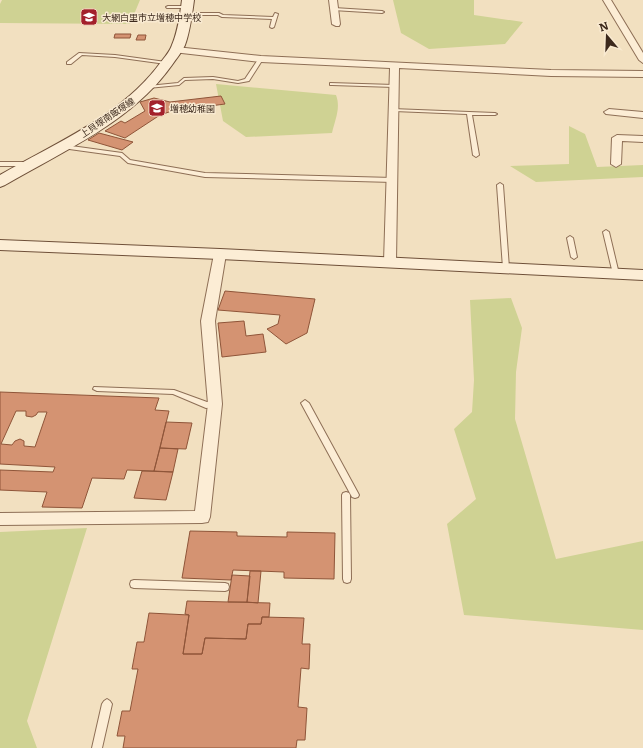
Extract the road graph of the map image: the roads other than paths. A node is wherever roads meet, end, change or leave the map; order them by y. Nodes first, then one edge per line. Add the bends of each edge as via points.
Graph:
1 (333, 0) edge
2 (607, 0) edge
3 (168, 7) dead end
4 (187, 7) edge
5 (334, 9) junction
6 (382, 12) dead end
7 (336, 24) dead end
8 (272, 27) dead end
9 (176, 50) junction
10 (260, 59) junction
11 (643, 60) edge
12 (69, 63) dead end
13 (166, 63) junction
14 (395, 65) junction
15 (643, 74) edge
16 (332, 84) dead end
17 (394, 86) junction
18 (148, 87) junction
19 (394, 110) junction
20 (609, 112) dead end
21 (469, 113) junction
22 (495, 114) dead end
23 (643, 115) edge
24 (643, 139) edge
25 (62, 146) junction
26 (476, 154) dead end
27 (0, 164) edge
28 (29, 164) junction
29 (616, 164) dead end
30 (393, 180) junction
31 (0, 182) edge
32 (500, 185) dead end
33 (606, 232) dead end
34 (570, 238) dead end
35 (0, 246) edge
36 (220, 254) junction
37 (574, 257) dead end
38 (390, 262) junction
39 (506, 268) junction
40 (616, 274) junction
41 (643, 275) edge
42 (97, 388) dead end
43 (305, 403) dead end
44 (215, 404) junction
45 (0, 520) edge
46 (347, 579) dead end
47 (134, 584) dead end
48 (225, 587) dead end
49 (106, 704) dead end
50 (97, 748) edge

1 - 5 street
2 - 11 street
3 - 4 lane
4 - 8 lane via 222,16 275,16
4 - 9 street, 上貝塚南飯塚線
5 - 6 lane
5 - 7 street
9 - 10 street
9 - 13 street, 上貝塚南飯塚線
10 - 14 street
10 - 18 lane via 245,81 184,79 178,84
12 - 13 lane via 81,54
13 - 18 street, 上貝塚南飯塚線
14 - 15 street via 551,73
14 - 17 street
16 - 17 lane
17 - 19 street
18 - 25 street, 上貝塚南飯塚線 via 113,115
19 - 21 lane
19 - 30 street
20 - 23 street
21 - 22 lane
21 - 26 lane
24 - 29 street via 617,138
25 - 28 street, 上貝塚南飯塚線
25 - 30 lane via 122,155 128,161 205,175
27 - 28 lane
28 - 31 street, 上貝塚南飯塚線
30 - 38 street
32 - 39 lane
33 - 40 lane
34 - 37 lane
35 - 36 street
36 - 38 street
36 - 44 street via 208,321
38 - 39 street
39 - 40 street
40 - 41 street
42 - 44 lane via 174,392 206,405
43 - 46 lane via 351,495
44 - 45 street via 202,517
47 - 48 lane
49 - 50 lane

